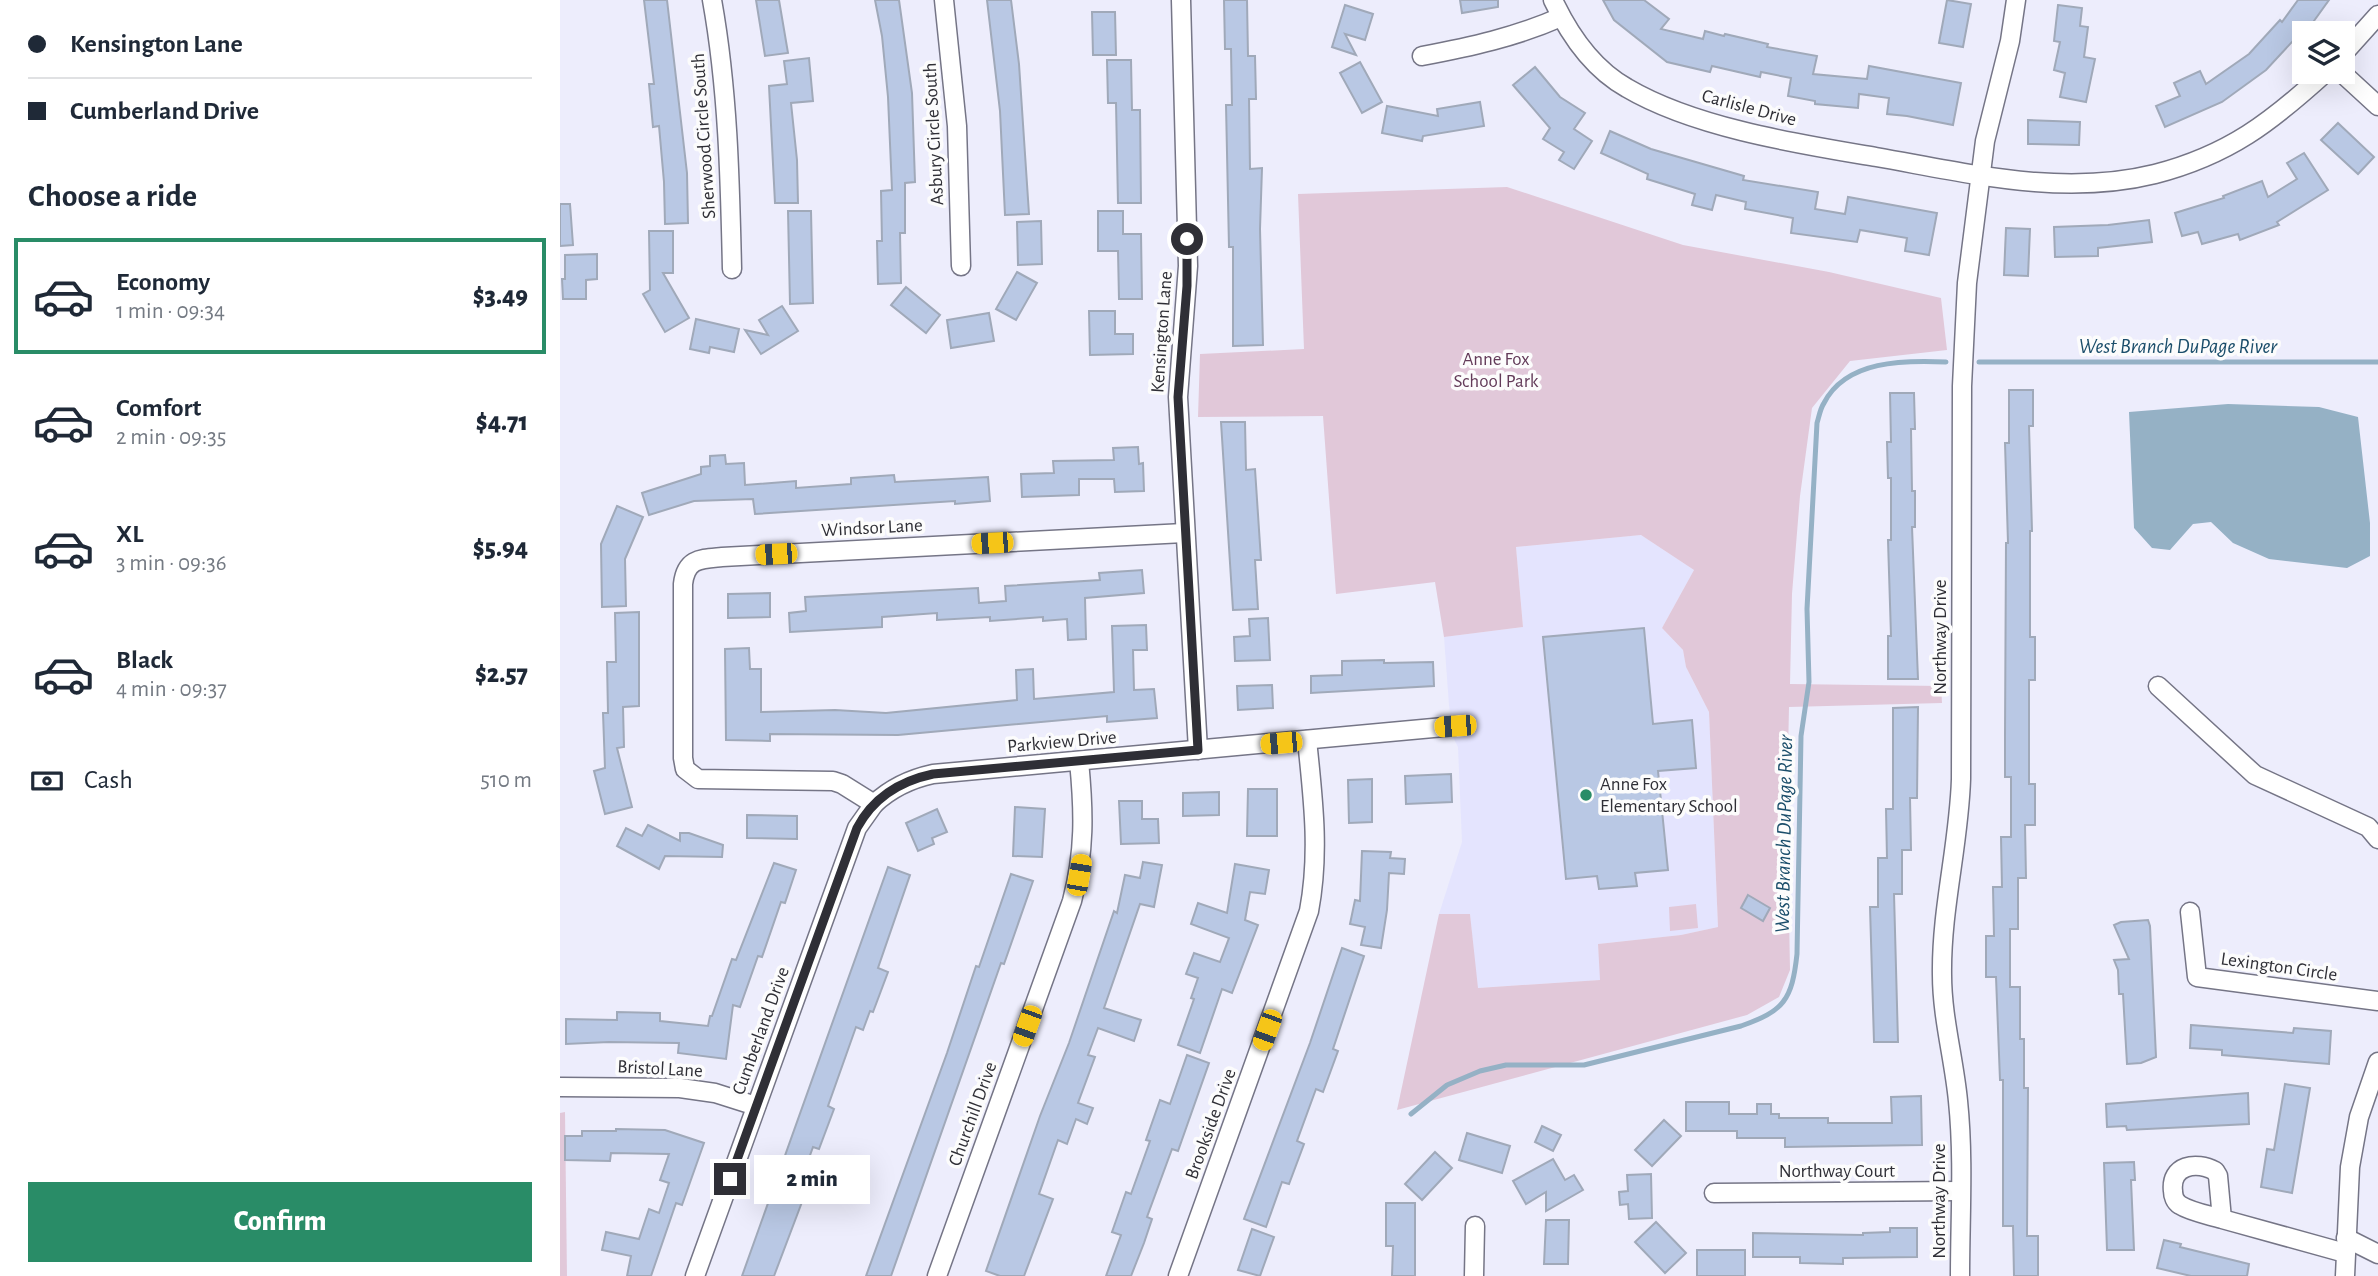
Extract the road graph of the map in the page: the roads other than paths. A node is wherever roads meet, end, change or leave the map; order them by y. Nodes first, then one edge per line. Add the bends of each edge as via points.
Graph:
1 (712, 0) edge
2 (944, 0) edge
3 (1181, 0) edge
4 (1553, 0) edge
5 (2016, 0) edge
6 (2378, 15) edge
7 (1560, 17) junction
8 (2355, 41) edge
9 (1422, 57) dead end
10 (2313, 84) edge
11 (2354, 84) edge
12 (2378, 106) edge
13 (1979, 176) junction
14 (961, 266) dead end
15 (732, 269) dead end
16 (1184, 533) junction
17 (2158, 687) dead end
18 (1455, 726) dead end
19 (1307, 740) junction
20 (1198, 750) junction
21 (1079, 761) junction
22 (874, 804) junction
23 (2378, 839) edge
24 (2190, 912) dead end
25 (2378, 1001) edge
26 (2378, 1062) edge
27 (560, 1087) edge
28 (756, 1106) junction
29 (1960, 1191) junction
30 (1714, 1193) dead end
31 (2222, 1219) dead end
32 (1475, 1226) dead end
33 (2346, 1245) junction
34 (2378, 1254) edge
35 (695, 1276) edge
36 (937, 1276) edge
37 (1178, 1276) edge
38 (1474, 1276) edge
39 (1960, 1276) edge
40 (2346, 1276) edge

1 - 15 street, Sherwood Circle South via 728,139
2 - 14 street, Asbury Circle South via 957,126
3 - 16 street, Kensington Lane via 1188,266 1178,397
4 - 7 street, Carlisle Drive
5 - 13 street, Northway Drive
6 - 8 street
7 - 9 street via 1502,39
7 - 13 street, Carlisle Drive via 1579,45 1608,74 1625,87 1676,110 1802,144
10 - 13 street, Carlisle Drive via 2253,133 2224,149 2155,174 2053,184
11 - 12 street
13 - 29 street, Northway Drive via 1962,386 1961,801 1942,945 1943,1003 1960,1123
16 - 20 street, Kensington Lane
16 - 22 street, Windsor Lane via 694,562 686,570 683,584 683,758 688,773 698,779 833,781
17 - 23 street via 2255,775 2368,827
18 - 19 street, Parkview Drive
19 - 20 street, Parkview Drive
19 - 37 street, Brookside Drive via 1316,843 1309,911
20 - 21 street, Parkview Drive
21 - 22 street, Parkview Drive via 921,777
21 - 36 street, Churchill Drive via 1083,843 1072,901
22 - 28 street, Cumberland Drive via 857,828
24 - 25 street, Lexington Circle via 2197,977
26 - 33 street via 2350,1167
27 - 28 street, Bristol Lane via 680,1088
28 - 35 street, Cumberland Drive
29 - 30 street, Northway Court
29 - 39 street, Northway Drive
31 - 33 street
32 - 38 street
33 - 34 street
33 - 40 street

